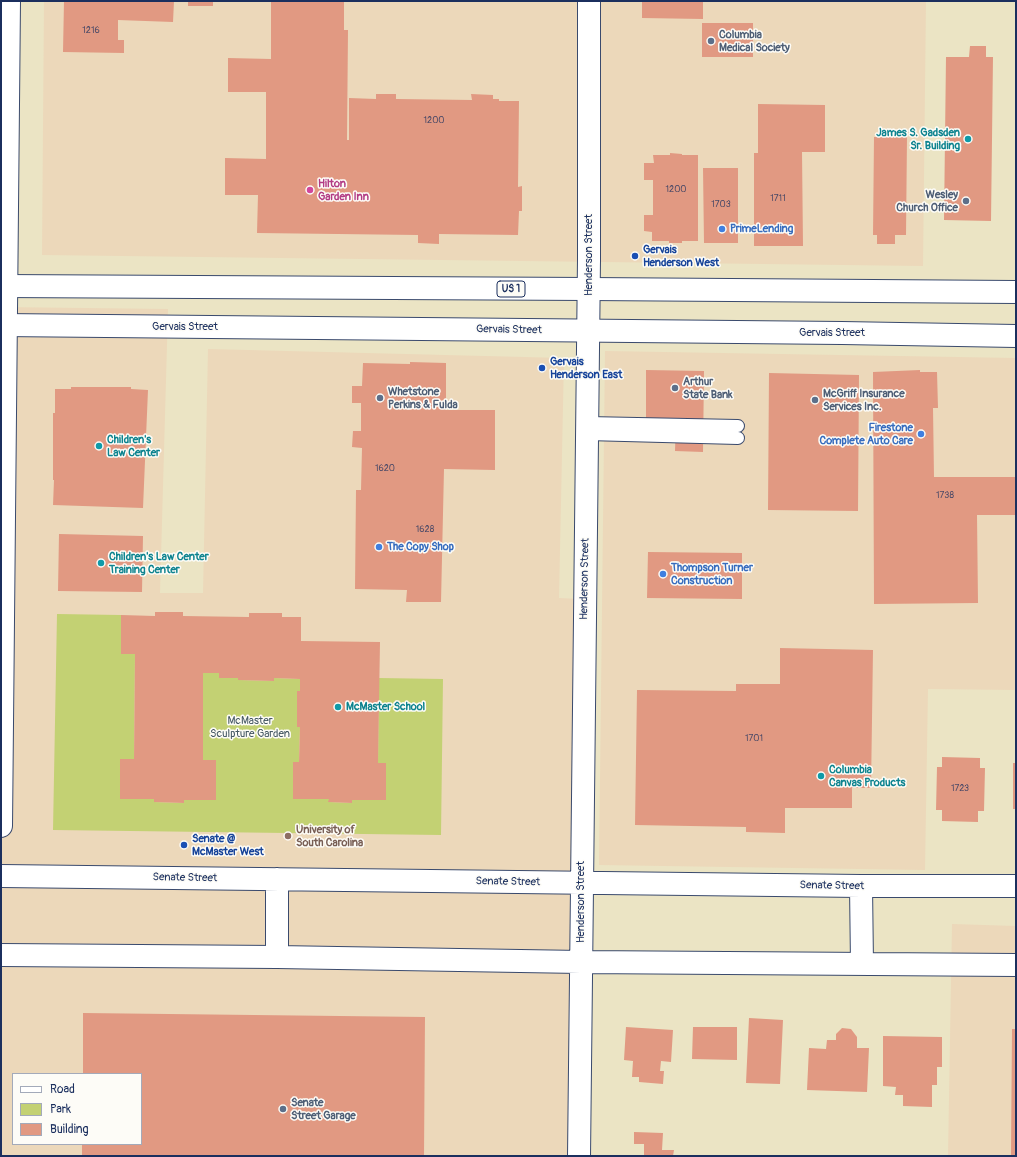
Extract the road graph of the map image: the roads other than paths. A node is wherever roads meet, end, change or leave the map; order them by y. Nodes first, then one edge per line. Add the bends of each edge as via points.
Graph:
1 (9, 1) edge
2 (589, 1) edge
3 (3, 287) edge
4 (589, 289) junction
5 (1016, 292) edge
6 (3, 325) edge
7 (588, 331) junction
8 (1016, 336) edge
9 (738, 426) dead end
10 (587, 428) junction
11 (738, 438) dead end
12 (1, 826) edge
13 (1, 876) edge
14 (277, 879) junction
15 (581, 883) junction
16 (861, 886) junction
17 (1016, 886) edge
18 (1, 955) edge
19 (277, 957) junction
20 (581, 962) junction
21 (862, 964) junction
22 (1016, 965) edge
23 (579, 1156) edge

1 - 3 street
2 - 4 street, Henderson Street
3 - 4 street, US 1
3 - 6 street
4 - 5 street, US 1
4 - 7 street, Henderson Street
6 - 7 street, Gervais Street
6 - 12 street
7 - 8 street, Gervais Street
7 - 10 street, Henderson Street
9 - 10 lane
10 - 11 lane
10 - 15 street, Henderson Street
13 - 14 street, Senate Street
14 - 15 street, Senate Street
14 - 19 street
15 - 16 street, Senate Street
15 - 20 street, Henderson Street
16 - 17 street, Senate Street
16 - 21 street
18 - 19 street
19 - 20 street
20 - 21 street
20 - 23 street, Henderson Street
21 - 22 street

